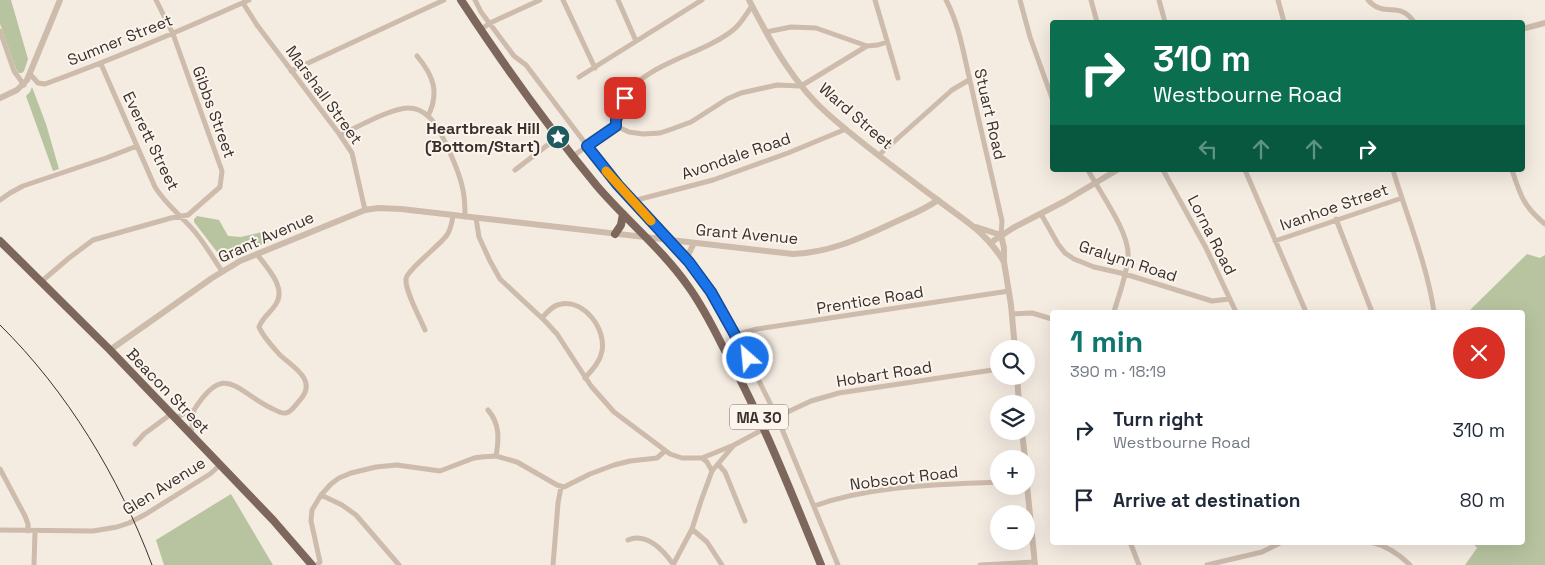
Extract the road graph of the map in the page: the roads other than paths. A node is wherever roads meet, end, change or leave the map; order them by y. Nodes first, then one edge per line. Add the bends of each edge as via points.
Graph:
1 (60, 0) edge
2 (156, 0) edge
3 (249, 0) edge
4 (444, 0) edge
5 (461, 0) edge
6 (475, 0) edge
7 (540, 0) edge
8 (563, 0) edge
9 (618, 0) edge
10 (702, 0) edge
11 (875, 0) edge
12 (946, 0) edge
13 (1020, 0) edge
14 (1091, 0) edge
15 (1159, 0) edge
16 (1278, 0) edge
17 (1368, 0) edge
18 (242, 3) junction
19 (750, 3) edge
20 (1096, 20) edge
21 (1164, 20) edge
22 (1283, 20) edge
23 (1413, 20) edge
24 (490, 23) junction
25 (1545, 23) edge
26 (1525, 28) edge
27 (480, 30) junction
28 (0, 31) edge
29 (766, 32) junction
30 (173, 34) junction
31 (636, 41) junction
32 (887, 42) junction
33 (868, 46) junction
34 (417, 56) dead end
35 (514, 56) junction
36 (101, 64) junction
37 (504, 64) junction
38 (595, 68) junction
39 (291, 71) junction
40 (30, 74) junction
41 (579, 77) dead end
42 (898, 78) dead end
43 (970, 80) junction
44 (24, 85) junction
45 (801, 86) junction
46 (1050, 92) edge
47 (0, 98) edge
48 (428, 116) junction
49 (616, 126) junction
50 (846, 129) junction
51 (340, 135) junction
52 (558, 137) junction
53 (137, 146) junction
54 (587, 146) junction
55 (879, 155) junction
56 (573, 156) junction
57 (514, 170) dead end
58 (1089, 172) edge
59 (1114, 172) edge
60 (1164, 172) edge
61 (1246, 172) edge
62 (1394, 172) edge
63 (1513, 172) edge
64 (1096, 184) junction
65 (1402, 198) junction
66 (0, 200) edge
67 (938, 200) junction
68 (632, 201) junction
69 (365, 210) junction
70 (623, 214) junction
71 (1041, 214) junction
72 (181, 216) junction
73 (454, 216) junction
74 (465, 217) junction
75 (476, 218) junction
76 (1336, 219) junction
77 (1545, 224) edge
78 (975, 226) junction
79 (615, 234) junction
80 (1001, 235) junction
81 (646, 238) junction
82 (0, 241) edge
83 (670, 241) junction
84 (1275, 241) junction
85 (990, 242) junction
86 (694, 243) junction
87 (257, 254) junction
88 (686, 259) junction
89 (1004, 262) junction
90 (222, 271) junction
91 (1125, 274) junction
92 (42, 281) junction
93 (1009, 291) junction
94 (1229, 299) junction
95 (1115, 310) edge
96 (1235, 310) edge
97 (1305, 310) edge
98 (1371, 310) edge
99 (1434, 310) edge
100 (1012, 314) junction
101 (542, 318) junction
102 (1050, 318) edge
103 (425, 330) dead end
104 (736, 335) junction
105 (1014, 340) edge
106 (110, 350) junction
107 (990, 370) edge
108 (585, 378) junction
109 (194, 410) junction
110 (488, 410) dead end
111 (174, 416) junction
112 (776, 416) junction
113 (764, 428) junction
114 (190, 434) junction
115 (135, 444) dead end
116 (734, 445) junction
117 (665, 451) junction
118 (496, 456) junction
119 (702, 458) junction
120 (220, 464) junction
121 (718, 464) junction
122 (0, 469) edge
123 (712, 470) junction
124 (990, 483) edge
125 (561, 487) junction
126 (322, 495) junction
127 (1028, 495) edge
128 (814, 506) junction
129 (745, 521) dead end
130 (692, 529) junction
131 (0, 530) edge
132 (28, 531) junction
133 (34, 531) junction
134 (628, 540) dead end
135 (1131, 545) edge
136 (1276, 545) edge
137 (1381, 545) edge
138 (308, 563) edge
139 (1035, 563) edge
140 (34, 565) edge
141 (317, 565) edge
142 (399, 565) edge
143 (553, 565) edge
144 (673, 565) edge
145 (722, 565) edge
146 (821, 565) edge
147 (838, 565) edge
148 (980, 565) edge
149 (1139, 565) edge
150 (1207, 565) edge
151 (1410, 565) edge

1 - 40 street
2 - 30 street, Gibbs Street
3 - 18 street, Sumner Street
4 - 39 street
5 - 27 main road, MA 30
6 - 24 street
7 - 24 street
8 - 38 street
9 - 31 street
10 - 31 street
11 - 32 street
12 - 43 street, Stuart Road via 958,31
13 - 46 street
14 - 20 street
15 - 21 street
16 - 22 street
17 - 23 street via 1380,8 1404,9
18 - 30 street, Sumner Street
18 - 39 street, Marshall Street
19 - 29 street, Ward Street
19 - 49 street via 739,24 730,32 638,82 625,98
24 - 27 street
24 - 35 street
25 - 26 street
27 - 37 main road, MA 30
28 - 44 street via 14,71
29 - 33 street via 791,27 816,28
29 - 45 street, Ward Street
30 - 36 street, Sumner Street
30 - 72 street, Gibbs Street via 222,171 220,188 194,211
31 - 38 street
32 - 33 street
32 - 42 street
33 - 45 street
34 - 48 street via 427,69 434,89 434,104
35 - 37 street
35 - 54 street via 526,65
36 - 40 street, Sumner Street via 45,84 38,83
36 - 53 street, Everett Street
37 - 52 main road, MA 30
38 - 41 street
39 - 51 street, Marshall Street
40 - 44 street
43 - 55 street via 952,90
43 - 80 street, Stuart Road via 1002,221
44 - 47 street
45 - 49 street via 777,85 741,93 684,125 666,131 643,134
45 - 50 street, Ward Street
48 - 51 street via 414,109 403,109
48 - 74 street via 437,127 457,172 464,196
49 - 54 street
50 - 55 street, Ward Street
50 - 68 street, Avondale Road via 713,180
51 - 69 street, Marshall Street via 352,152
52 - 56 main road, MA 30
52 - 57 street
53 - 66 street via 23,186
53 - 72 street, Everett Street via 156,188
54 - 56 street
54 - 68 street
55 - 67 street, Ward Street
56 - 70 main road, MA 30
58 - 64 street
59 - 64 street
60 - 94 street, Lorna Road via 1206,248
61 - 84 street
62 - 65 street
63 - 77 street via 1526,205
64 - 71 street
64 - 91 street via 1124,233 1128,247
65 - 76 street, Ivanhoe Street
65 - 99 street
67 - 78 street, Ward Street
67 - 86 street, Grant Avenue via 923,210 825,251 793,254
68 - 83 street
69 - 73 street, Grant Avenue via 401,209
69 - 87 street, Grant Avenue
70 - 79 main road
70 - 81 main road, MA 30
71 - 80 street
71 - 91 street, Gralynn Road via 1069,256 1094,267
72 - 90 street, Everett Street
72 - 92 street, Gibbs Street via 93,240
73 - 74 street, Grant Avenue
73 - 103 street via 448,234 406,278
74 - 75 street, Grant Avenue
75 - 79 street, Grant Avenue
75 - 101 street via 479,237 500,280
76 - 84 street, Ivanhoe Street
76 - 98 street
78 - 80 street, Ward Street
78 - 85 street, Ward Street
79 - 81 street, Grant Avenue
80 - 85 street
80 - 89 street, Ward Street
81 - 83 street, Grant Avenue
81 - 113 main road, MA 30 via 696,297
82 - 92 main road, Beacon Street
83 - 86 street, Grant Avenue
83 - 88 street
84 - 97 street
85 - 89 street, Ward Street
86 - 88 street
87 - 90 street, Grant Avenue
87 - 109 street via 278,288 277,303 259,327 279,353 301,373 306,385 304,395 290,411 281,413 238,386 223,383 206,393
88 - 104 street via 711,292
89 - 93 street, Ward Street
90 - 106 street, Grant Avenue
91 - 94 street, Gralynn Road via 1212,301
91 - 95 street
92 - 106 main road, Beacon Street
93 - 100 street, Ward Street
93 - 104 street, Prentice Road
94 - 96 street, Lorna Road
100 - 102 street via 1032,313
100 - 105 street, Ward Street
101 - 108 street via 566,346
101 - 108 street via 553,307 567,304 578,307 597,325 602,352
104 - 112 street
106 - 111 main road, Beacon Street
107 - 112 street, Hobart Road via 839,394 811,401
108 - 117 street via 614,412
109 - 111 street
109 - 114 street
110 - 118 street via 497,425
111 - 114 main road, Beacon Street
111 - 115 street via 144,434
112 - 128 street
113 - 116 street
113 - 146 main road, MA 30
114 - 120 main road, Beacon Street
116 - 119 street
116 - 121 street
117 - 119 street via 679,458
117 - 125 street via 657,458 614,465
118 - 125 street via 517,462
118 - 126 street via 474,458 440,471 397,465 376,467 339,478
119 - 123 street
120 - 133 street, Glen Avenue via 129,523 100,530
120 - 138 main road, Beacon Street via 285,533
121 - 123 street
121 - 129 street via 725,472
122 - 132 street via 25,516
123 - 130 street
124 - 128 street, Nobscot Road via 898,488
125 - 143 street
126 - 141 street via 311,518 319,554
126 - 142 street via 359,518
127 - 139 street
128 - 147 street
130 - 144 street
130 - 145 street via 707,542
131 - 132 street, Glen Avenue
132 - 133 street, Glen Avenue
133 - 140 street
134 - 144 street via 639,537 649,540
135 - 149 street
136 - 150 street via 1262,552
137 - 151 street
139 - 148 street

